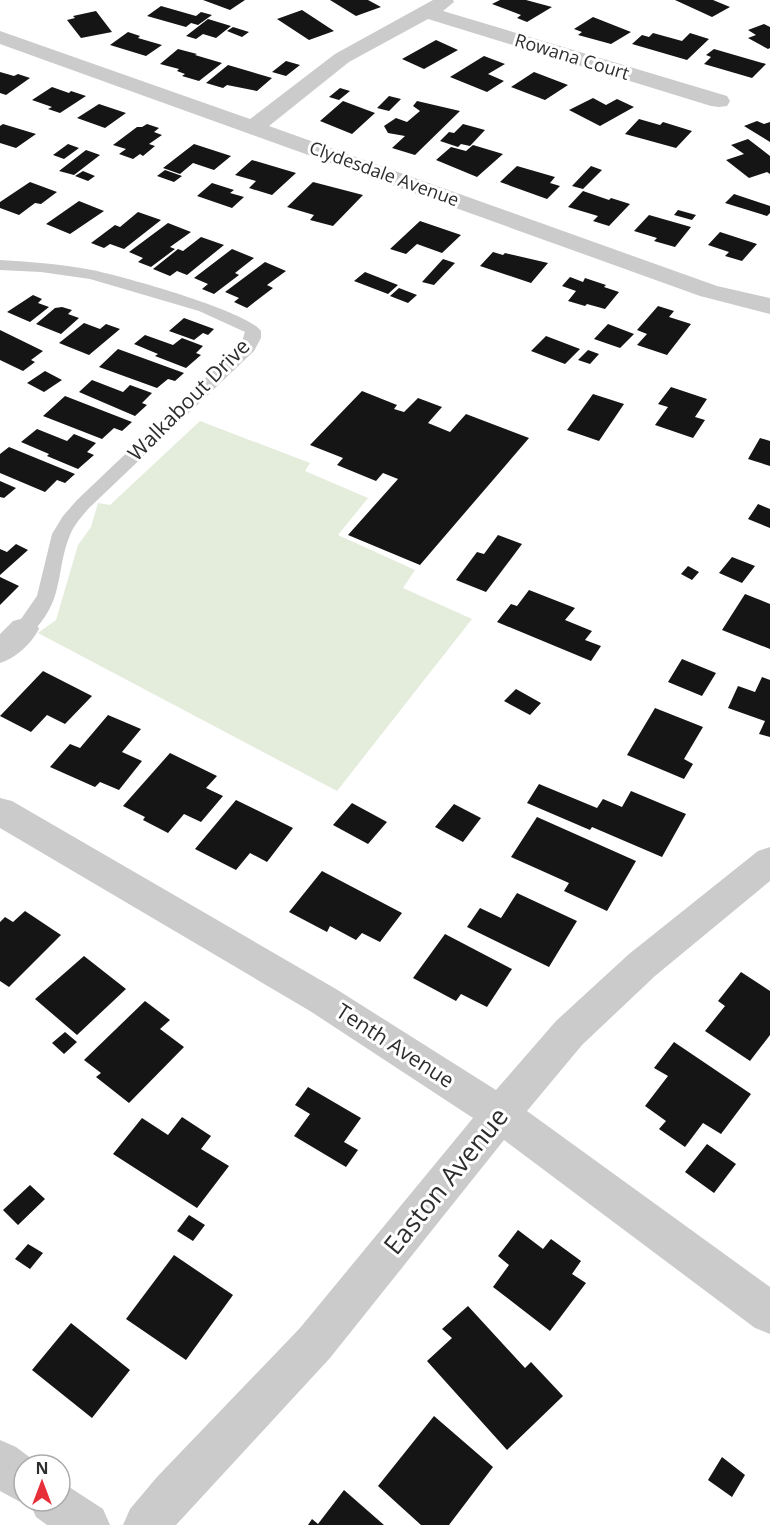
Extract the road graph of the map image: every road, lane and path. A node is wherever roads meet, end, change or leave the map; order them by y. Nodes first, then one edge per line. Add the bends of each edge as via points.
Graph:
1 (448, 0) edge
2 (425, 12) junction
3 (2, 39) edge
4 (719, 101) dead end
5 (254, 127) junction
6 (0, 265) edge
7 (770, 306) edge
8 (24, 629) joint
9 (0, 652) edge
10 (0, 811) edge
11 (770, 861) edge
12 (500, 1114) junction
13 (770, 1312) edge
14 (70, 1513) edge
15 (87, 1525) edge
16 (146, 1525) edge

1 - 2 street
2 - 4 street, Rowana Court
2 - 5 street via 335,63
3 - 5 street, Clydesdale Avenue
5 - 7 street, Clydesdale Avenue via 709,291
6 - 8 lane, Walkabout Drive via 92,275 205,308 253,331 248,347 67,522 59,538 46,603
8 - 9 street, Walkabout Drive
10 - 12 street, Tenth Avenue via 323,1000
11 - 12 street, Easton Avenue via 642,965 568,1033
12 - 13 street, Tenth Avenue
12 - 16 street, Easton Avenue via 315,1343
14 - 15 street

